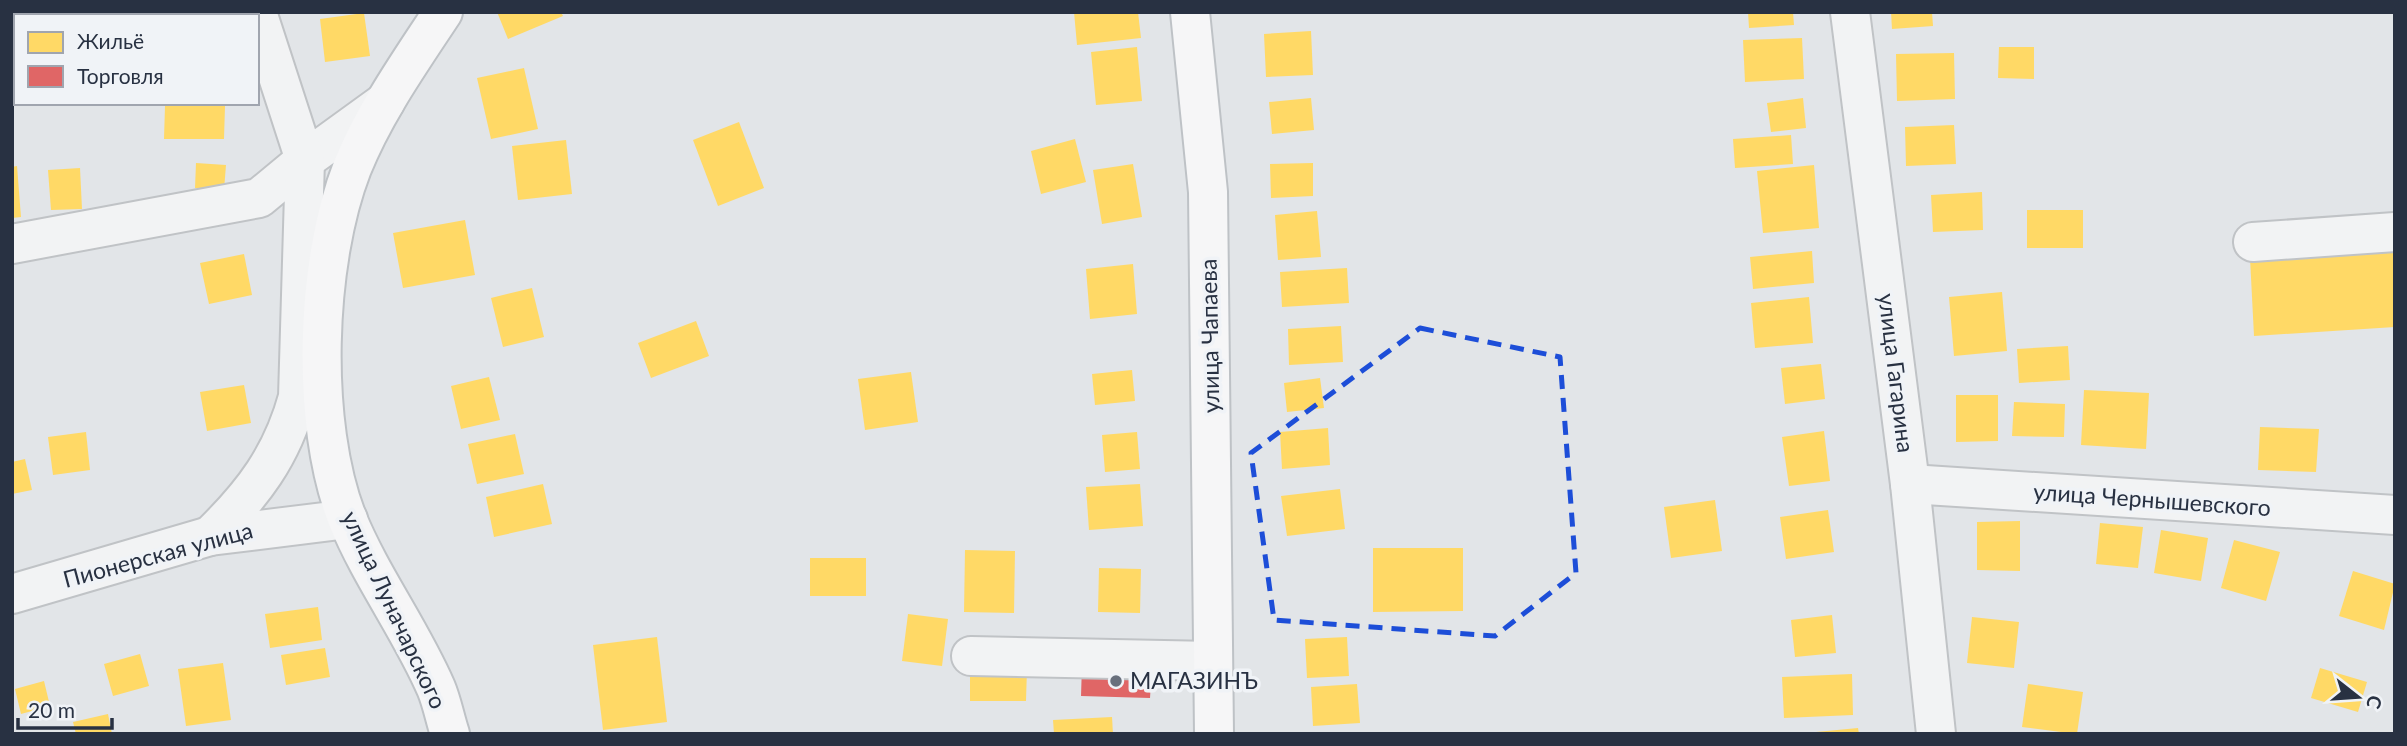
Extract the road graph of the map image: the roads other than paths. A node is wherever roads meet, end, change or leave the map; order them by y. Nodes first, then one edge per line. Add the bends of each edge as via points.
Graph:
1 (443, 12) edge
2 (1190, 12) edge
3 (1850, 12) edge
4 (259, 18) edge
5 (385, 102) junction
6 (305, 159) junction
7 (2395, 232) edge
8 (2253, 242) dead end
9 (12, 244) edge
10 (1910, 484) junction
11 (2395, 515) edge
12 (348, 519) junction
13 (210, 536) junction
14 (12, 594) edge
15 (971, 656) dead end
16 (1213, 661) junction
17 (450, 734) edge
18 (1214, 734) edge
19 (1936, 734) edge

1 - 5 main road, улица Луначарского
2 - 16 main road, улица Чапаева via 1208,192
3 - 10 street, улица Гагарина
4 - 6 street
5 - 6 street
5 - 12 main road, улица Луначарского via 352,168 334,230 325,297 326,439
6 - 9 street via 260,198
6 - 13 street via 298,397 288,433 270,467
7 - 8 street
10 - 11 street, улица Чернышевского
10 - 19 street, улица Гагарина
12 - 13 street, Пионерская улица
12 - 17 main road, улица Луначарского via 436,689
13 - 14 street, Пионерская улица
15 - 16 street
16 - 18 main road, улица Чапаева

